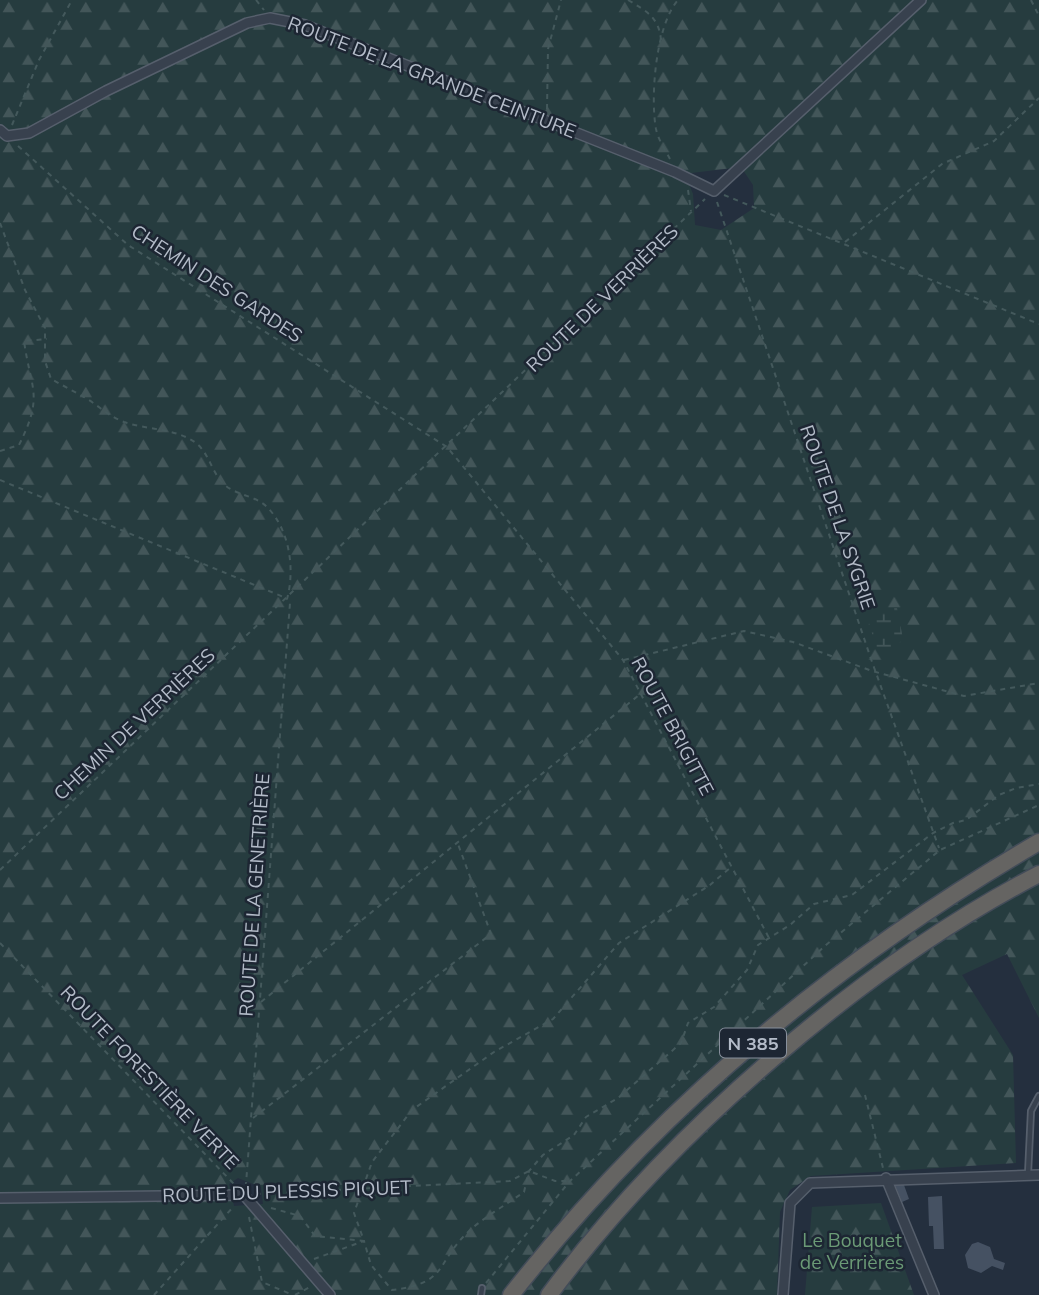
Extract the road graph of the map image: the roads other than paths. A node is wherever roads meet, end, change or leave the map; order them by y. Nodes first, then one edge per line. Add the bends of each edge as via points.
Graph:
1 (921, 0) edge
2 (4, 133) edge
3 (1039, 842) edge
4 (1039, 874) edge
5 (1039, 1096) edge
6 (1028, 1175) junction
7 (1039, 1175) edge
8 (886, 1178) junction
9 (0, 1198) edge
10 (482, 1288) road end
11 (330, 1295) edge
12 (481, 1295) edge
13 (511, 1295) edge
14 (549, 1295) edge
15 (783, 1295) edge
16 (934, 1295) edge

1 - 2 street, ROUTE DE LA GRANDE CEINTURE via 714,191 305,25 270,18 247,23 29,133
3 - 13 highway, N 385 via 878,944 759,1037 636,1152
4 - 14 highway, N 385 via 886,969 765,1066 659,1166
5 - 6 lane via 1031,1111
6 - 7 street
6 - 8 street
8 - 15 street via 810,1183 790,1203
8 - 16 street
9 - 11 street, ROUTE DU PLESSIS PIQUET via 244,1195
10 - 12 lane

